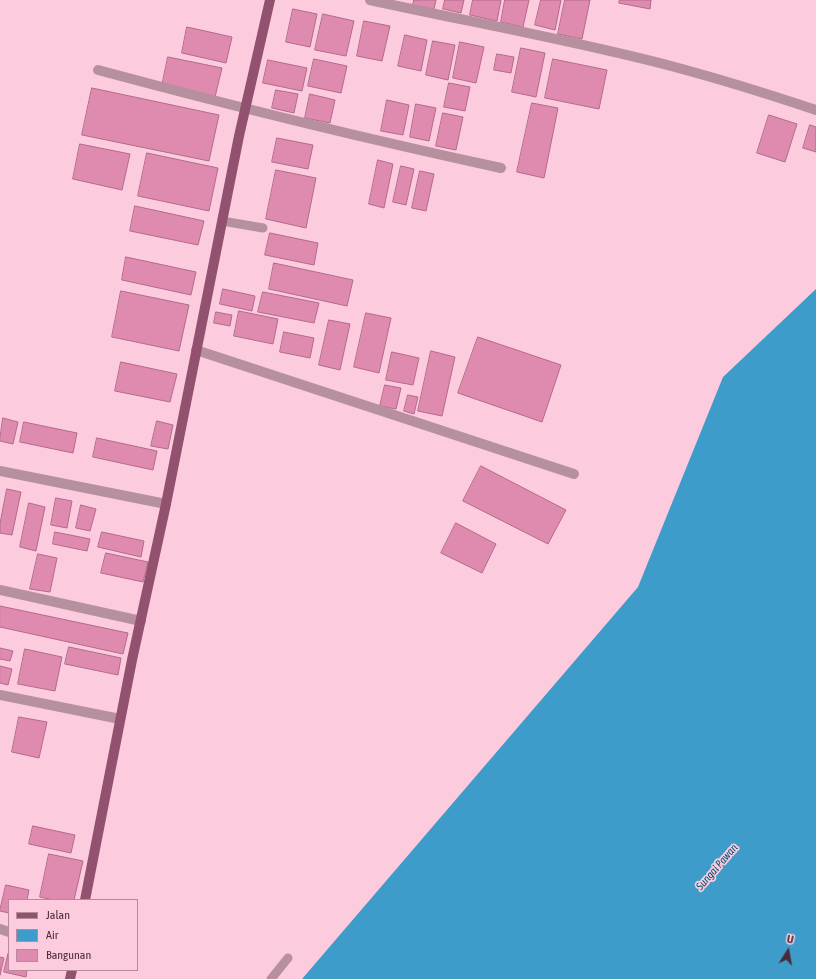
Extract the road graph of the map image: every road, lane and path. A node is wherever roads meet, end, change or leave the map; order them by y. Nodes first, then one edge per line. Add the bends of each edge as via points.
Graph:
1 (270, 0) edge
2 (370, 0) edge
3 (98, 70) dead end
4 (245, 110) junction
5 (816, 110) edge
6 (501, 168) dead end
7 (222, 221) junction
8 (262, 228) dead end
9 (196, 350) junction
10 (0, 471) edge
11 (574, 474) dead end
12 (166, 504) junction
13 (0, 590) edge
14 (140, 621) junction
15 (0, 695) edge
16 (120, 719) junction
17 (85, 899) edge
18 (288, 958) dead end
19 (270, 979) edge

1 - 4 main road
2 - 5 street via 672,66
3 - 4 street
4 - 6 street
4 - 7 main road
7 - 8 lane
7 - 9 main road
9 - 11 street
9 - 12 main road
10 - 12 street
12 - 14 main road
13 - 14 street
14 - 16 main road
15 - 16 street
16 - 17 main road
18 - 19 lane

